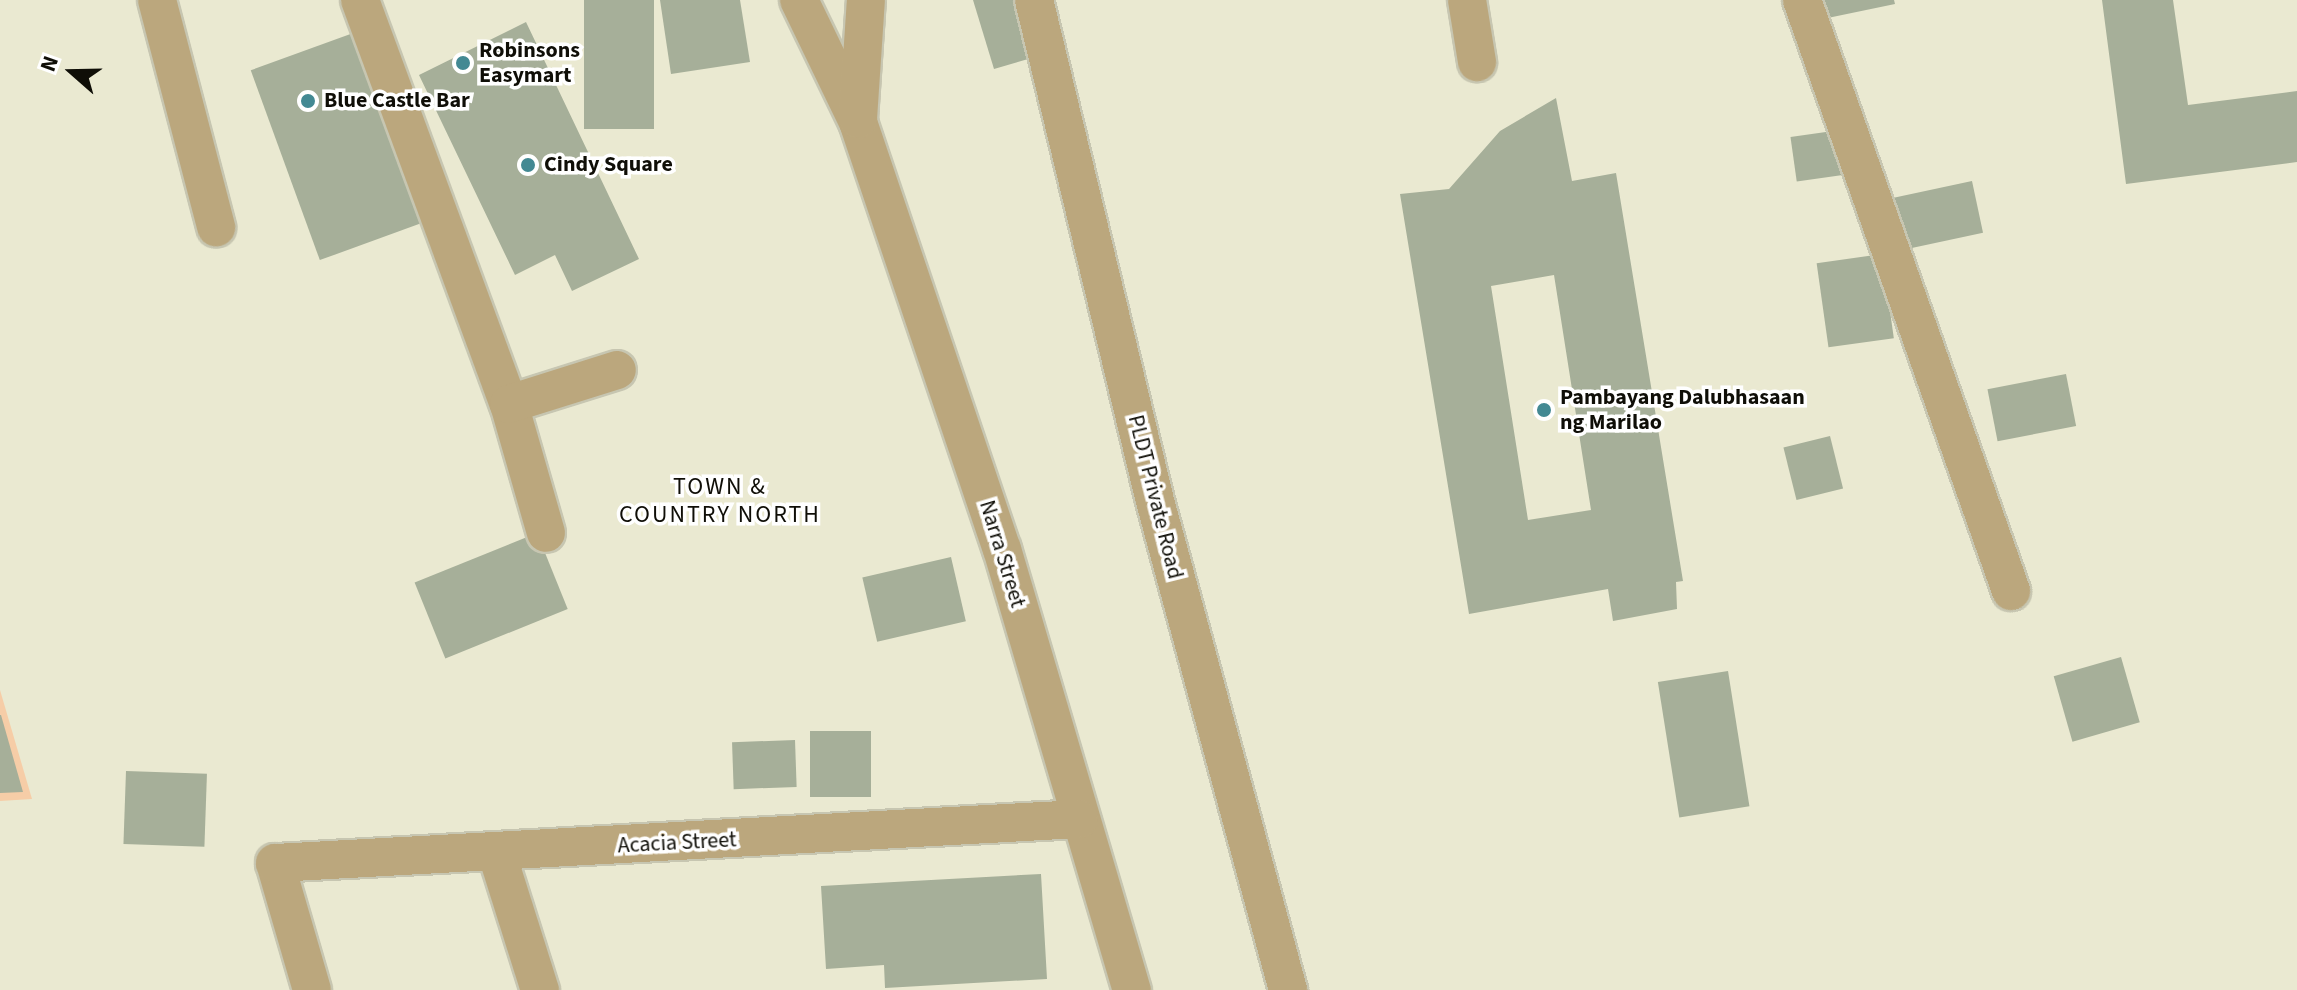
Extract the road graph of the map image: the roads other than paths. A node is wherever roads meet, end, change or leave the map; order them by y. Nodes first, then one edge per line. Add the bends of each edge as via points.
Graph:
1 (157, 0) edge
2 (360, 0) edge
3 (799, 0) edge
4 (866, 0) edge
5 (1034, 0) edge
6 (1467, 0) edge
7 (1802, 0) edge
8 (1477, 62) dead end
9 (858, 122) junction
10 (216, 227) dead end
11 (617, 370) dead end
12 (509, 404) junction
13 (546, 533) dead end
14 (2011, 591) dead end
15 (1079, 819) junction
16 (497, 854) junction
17 (312, 990) edge
18 (540, 990) edge
19 (1132, 990) edge
20 (1288, 990) edge

1 - 10 street
2 - 12 street
3 - 9 street, Narra Street
4 - 9 street, Narra Street
5 - 20 street, PLDT Private Road via 1151,485
6 - 8 street
7 - 14 street
9 - 15 street, Narra Street via 1002,549
11 - 12 street
12 - 13 street
15 - 16 street, Acacia Street
15 - 19 street, Narra Street
16 - 17 street, Acacia Street via 275,863
16 - 18 street

